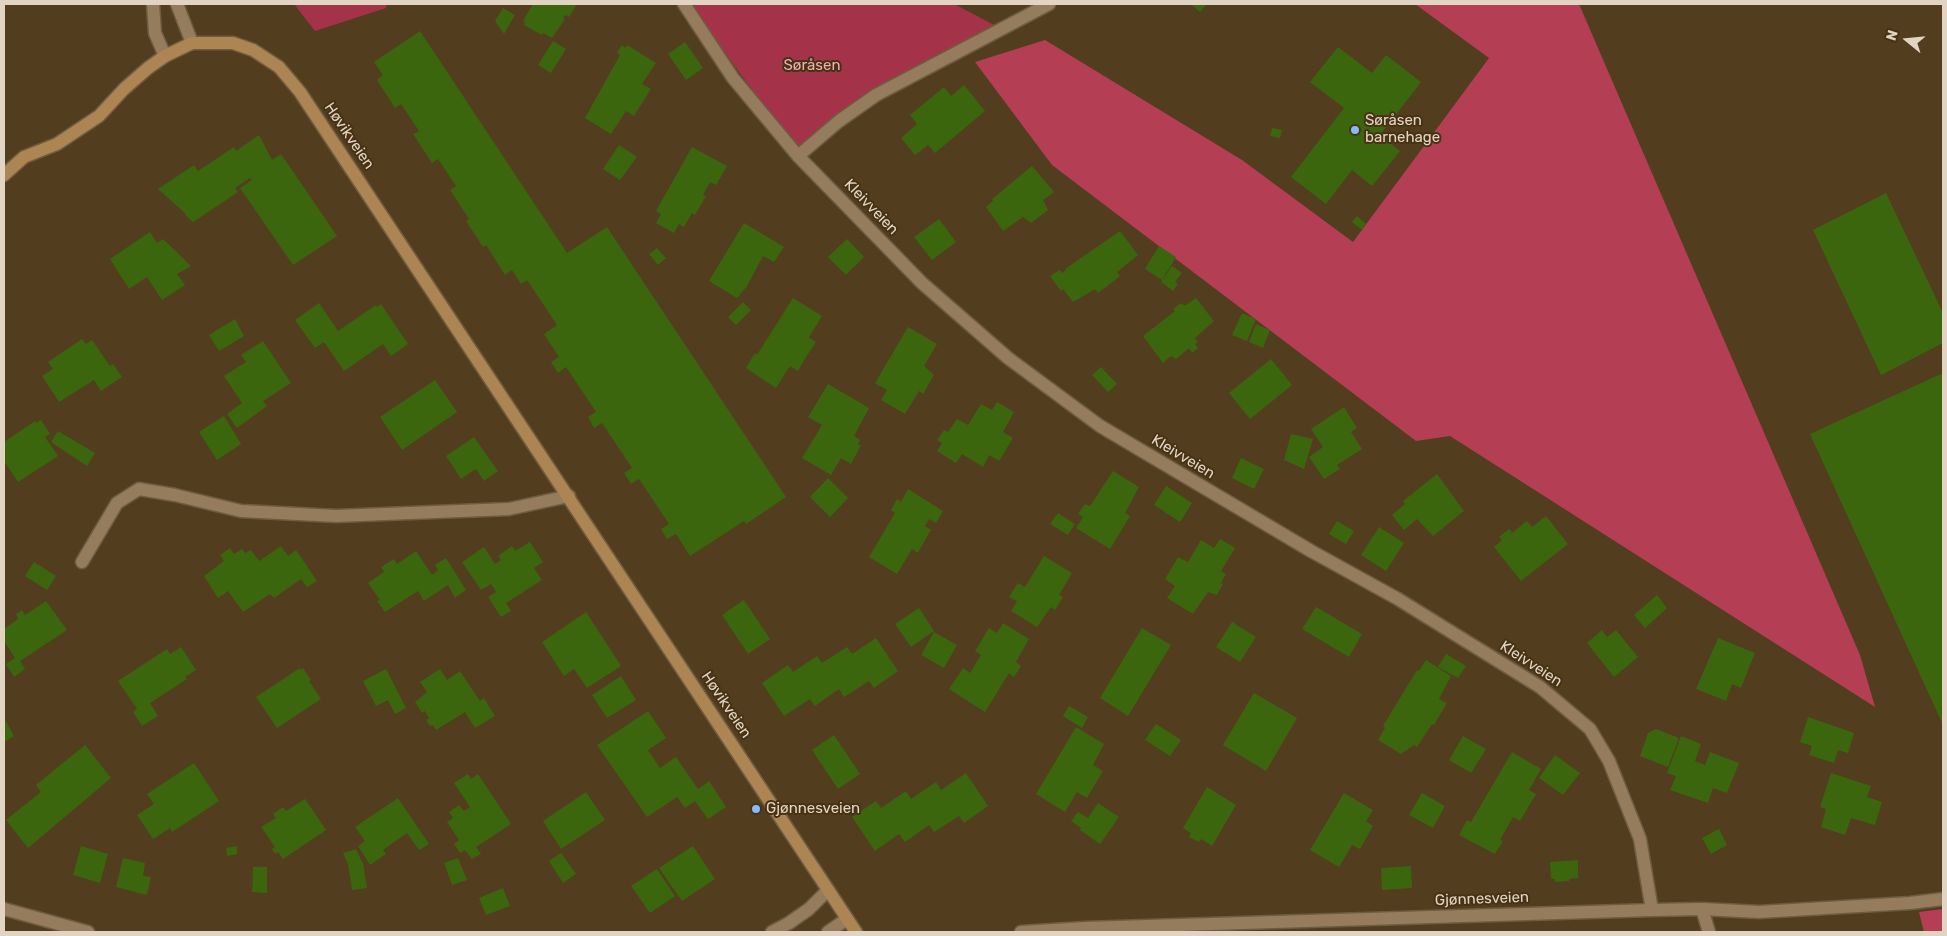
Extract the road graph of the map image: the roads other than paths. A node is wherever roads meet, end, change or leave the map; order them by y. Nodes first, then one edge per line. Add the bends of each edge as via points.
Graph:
1 (153, 4) edge
2 (177, 4) edge
3 (684, 4) edge
4 (1049, 4) edge
5 (192, 43) junction
6 (165, 56) junction
7 (798, 156) junction
8 (4, 175) edge
9 (569, 496) junction
10 (82, 562) dead end
11 (828, 890) junction
12 (1943, 899) edge
13 (4, 909) edge
14 (1702, 909) junction
15 (1652, 910) junction
16 (847, 919) junction
17 (88, 932) edge
18 (772, 932) edge
19 (828, 932) edge
20 (856, 932) edge
21 (1021, 932) edge
22 (1709, 932) edge

1 - 6 street via 155,34
2 - 5 street
3 - 7 street, Kleivveien via 733,78
4 - 7 street via 876,95
5 - 6 main road, Høvikveien
5 - 9 main road, Høvikveien via 233,43 253,50 279,67 300,92
6 - 8 main road, Høvikveien via 124,89 99,116 57,144 24,157
7 - 15 street, Kleivveien via 922,283 1008,358 1100,426 1398,599 1540,687 1568,709 1590,729 1609,761 1640,839
9 - 10 street via 510,509 336,516 241,511 139,489 117,503
9 - 11 main road, Høvikveien
11 - 16 main road, Høvikveien
11 - 18 street via 809,909
12 - 14 street, Gjønnesveien via 1759,912
13 - 17 street
14 - 15 street, Gjønnesveien
14 - 22 street
15 - 21 street, Gjønnesveien
16 - 19 street
16 - 20 main road, Høvikveien

